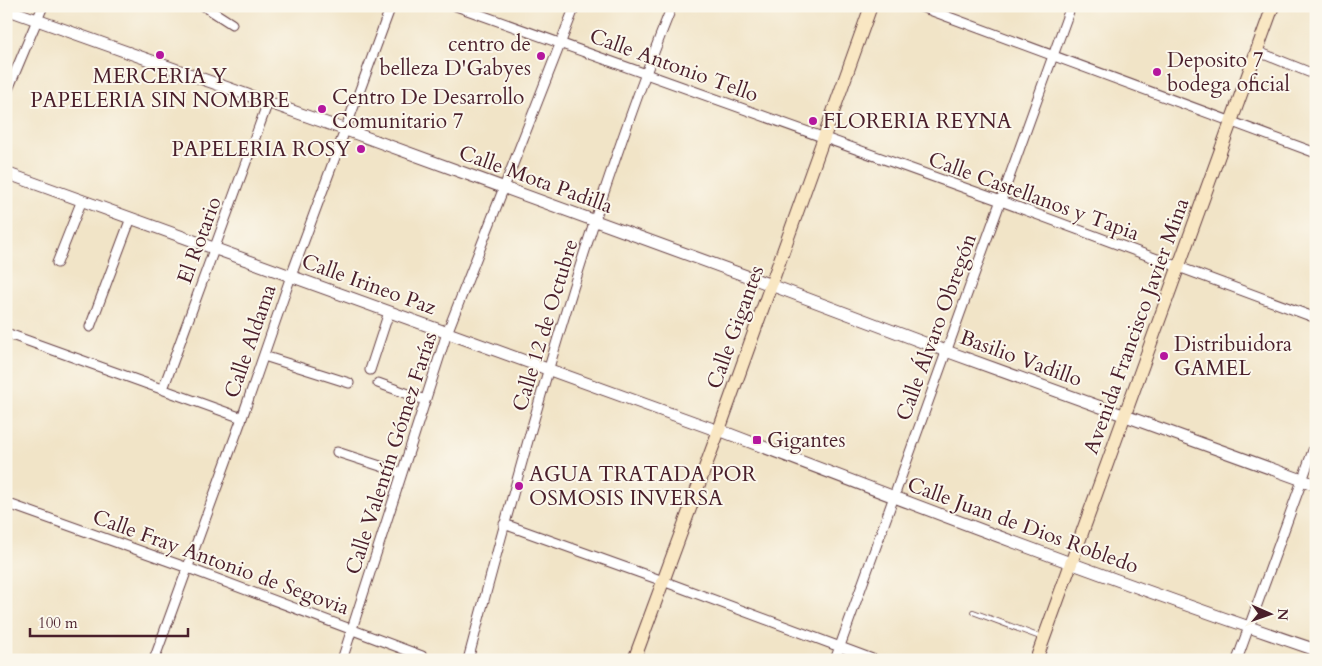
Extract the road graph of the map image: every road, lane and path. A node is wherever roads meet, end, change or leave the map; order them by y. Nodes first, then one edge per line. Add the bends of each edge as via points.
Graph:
1 (43, 6) edge
2 (204, 6) edge
3 (391, 6) edge
4 (456, 6) edge
5 (575, 6) edge
6 (672, 6) edge
7 (870, 6) edge
8 (919, 6) edge
9 (1070, 6) edge
10 (1273, 6) edge
11 (6, 9) edge
12 (481, 10) edge
13 (37, 20) junction
14 (232, 24) dead end
15 (560, 44) junction
16 (1256, 51) junction
17 (1053, 54) junction
18 (645, 74) junction
19 (1316, 74) edge
20 (6, 94) edge
21 (268, 102) junction
22 (1231, 122) junction
23 (346, 130) junction
24 (824, 138) junction
25 (1316, 153) edge
26 (6, 173) edge
27 (504, 187) junction
28 (82, 200) junction
29 (1001, 201) junction
30 (131, 218) junction
31 (595, 221) junction
32 (215, 249) junction
33 (57, 263) dead end
34 (1178, 268) junction
35 (291, 276) junction
36 (771, 285) junction
37 (389, 312) junction
38 (1316, 318) edge
39 (90, 327) dead end
40 (6, 333) edge
41 (447, 333) junction
42 (946, 352) junction
43 (264, 356) junction
44 (547, 369) junction
45 (370, 370) dead end
46 (349, 383) dead end
47 (378, 383) dead end
48 (164, 390) junction
49 (425, 400) junction
50 (1125, 416) junction
51 (242, 418) junction
52 (719, 430) junction
53 (1316, 442) edge
54 (337, 452) dead end
55 (402, 473) junction
56 (1302, 480) junction
57 (1316, 485) edge
58 (893, 497) junction
59 (6, 503) edge
60 (504, 524) junction
61 (1072, 563) junction
62 (188, 568) junction
63 (663, 581) junction
64 (973, 612) dead end
65 (1248, 627) junction
66 (353, 629) junction
67 (1044, 638) junction
68 (839, 647) junction
69 (1316, 650) edge
70 (422, 656) dead end
71 (154, 660) edge
72 (342, 660) edge
73 (468, 660) edge
74 (634, 660) edge
75 (835, 660) edge
76 (875, 660) edge
77 (1036, 660) edge
78 (1237, 660) edge

1 - 13 street
2 - 14 street
3 - 23 street, Calle Aldama
4 - 12 street, Calle Antonio Tello
5 - 15 street, Calle Valentín Gómez Farías
6 - 18 street, Calle 12 de Octubre
7 - 24 main road, Calle Gigantes
8 - 17 street
9 - 17 street, Calle Álvaro Obregón
10 - 16 main road, Avenida Francisco Javier Mina
11 - 13 street, Calle Mota Padilla
12 - 15 street, Calle Antonio Tello
13 - 20 street
13 - 21 street, Calle Mota Padilla
15 - 18 street, Calle Antonio Tello
15 - 27 street, Calle Valentín Gómez Farías
16 - 19 street
16 - 22 main road, Avenida Francisco Javier Mina
17 - 22 street
17 - 29 street, Calle Álvaro Obregón
18 - 24 street, Calle Antonio Tello
18 - 31 street, Calle 12 de Octubre
21 - 23 street, Calle Mota Padilla
21 - 32 street, El Rotario
22 - 25 street
22 - 34 main road, Avenida Francisco Javier Mina
23 - 27 street, Calle Mota Padilla
23 - 35 street, Calle Aldama
24 - 29 street, Calle Castellanos y Tapia
24 - 36 main road, Calle Gigantes
26 - 28 street, Calle Irineo Paz
27 - 31 street, Calle Mota Padilla
27 - 41 street, Calle Valentín Gómez Farías
28 - 30 street, Calle Irineo Paz
28 - 33 street
29 - 34 street, Calle Castellanos y Tapia
29 - 42 street, Calle Álvaro Obregón
30 - 32 street, Calle Irineo Paz
30 - 39 street
31 - 36 street, Calle Mota Padilla
31 - 44 street, Calle 12 de Octubre
32 - 35 street, Calle Irineo Paz
32 - 48 street, El Rotario
34 - 38 street, Calle Castellanos y Tapia
34 - 50 main road, Avenida Francisco Javier Mina
35 - 37 street, Calle Irineo Paz
35 - 43 street, Calle Aldama
36 - 42 street, Basilio Vadillo
36 - 52 main road, Calle Gigantes
37 - 41 street, Calle Irineo Paz
37 - 45 street
40 - 48 street
41 - 44 street, Calle Irineo Paz
41 - 49 street, Calle Valentín Gómez Farías
42 - 50 street, Basilio Vadillo
42 - 58 street, Calle Álvaro Obregón
43 - 46 street
43 - 51 street, Calle Aldama
44 - 52 street, Calle Irineo Paz
44 - 60 street, Calle 12 de Octubre
47 - 49 street
48 - 51 street
49 - 55 street, Calle Valentín Gómez Farías
50 - 56 street, Basilio Vadillo
50 - 61 main road, Avenida Francisco Javier Mina
51 - 62 street, Calle Aldama
52 - 58 street, Calle Juan de Dios Robledo
52 - 63 main road, Calle Gigantes
53 - 56 street
54 - 55 street
55 - 66 street, Calle Valentín Gómez Farías
56 - 57 street, Basilio Vadillo
56 - 65 street
58 - 61 street, Calle Juan de Dios Robledo
58 - 68 street, Calle Álvaro Obregón
59 - 62 street, Calle Fray Antonio de Segovia
60 - 63 street
60 - 73 street, Calle 12 de Octubre
61 - 65 street, Calle Juan de Dios Robledo
61 - 67 main road, Avenida Francisco Javier Mina
62 - 66 street, Calle Fray Antonio de Segovia
62 - 71 street, Calle Aldama
63 - 68 street
63 - 74 main road, Calle Gigantes
64 - 67 lane
65 - 69 street, Calle Juan de Dios Robledo
65 - 78 street
66 - 70 street, Calle Fray Antonio de Segovia
66 - 72 street, Calle Valentín Gómez Farías
67 - 77 main road, Avenida Francisco Javier Mina
68 - 75 street, Calle Álvaro Obregón
68 - 76 street

